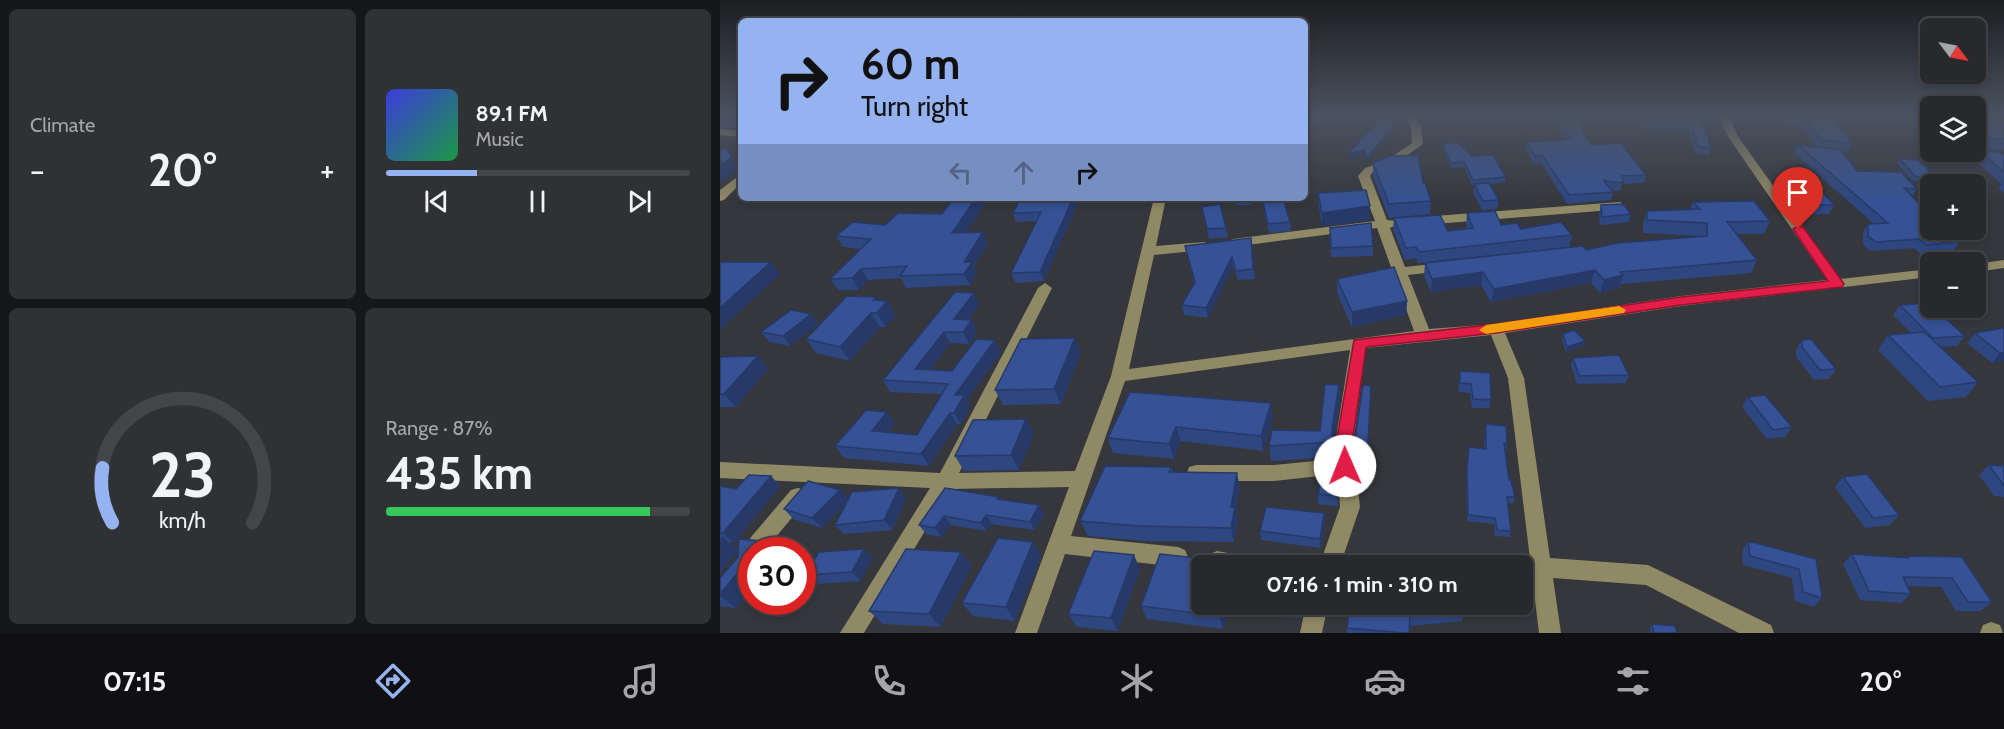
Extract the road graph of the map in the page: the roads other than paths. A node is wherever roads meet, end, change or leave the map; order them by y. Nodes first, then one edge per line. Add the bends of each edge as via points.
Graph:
1 (1417, 145) edge
2 (1739, 145) edge
3 (738, 180) edge
4 (720, 197) edge
5 (1159, 204) edge
6 (1620, 207) edge
7 (1382, 224) junction
8 (1149, 251) junction
9 (2004, 264) edge
10 (1459, 266) edge
11 (1986, 267) edge
12 (1400, 272) junction
13 (1920, 274) edge
14 (1837, 284) junction
15 (1045, 288) dead end
16 (1496, 329) junction
17 (1423, 335) junction
18 (1359, 343) junction
19 (1119, 376) junction
20 (1345, 466) junction
21 (720, 470) edge
22 (1107, 471) edge
23 (1173, 473) edge
24 (815, 475) junction
25 (1083, 475) junction
26 (945, 481) junction
27 (765, 537) edge
28 (1059, 544) junction
29 (1333, 555) edge
30 (1191, 559) edge
31 (1540, 567) junction
32 (1315, 615) edge
33 (850, 633) edge
34 (1026, 633) edge
35 (1311, 633) edge
36 (1550, 633) edge
37 (1763, 633) edge

1 - 7 street via 1364,176
2 - 14 street
3 - 4 street
5 - 8 street
6 - 7 street
7 - 8 street
7 - 12 street
8 - 19 street
9 - 11 street
10 - 12 street
12 - 17 street
13 - 14 street
14 - 16 street via 1681,301
15 - 26 street
16 - 17 street
16 - 31 street via 1515,378
17 - 18 street
18 - 19 street
18 - 20 street via 1344,444
19 - 25 street
20 - 23 street via 1274,473
20 - 29 street via 1350,507
21 - 24 street
22 - 25 street
24 - 26 street
24 - 27 street
25 - 26 street
25 - 28 street
26 - 33 street
28 - 30 street
28 - 34 street
31 - 36 street
31 - 37 street via 1648,575
32 - 35 street

